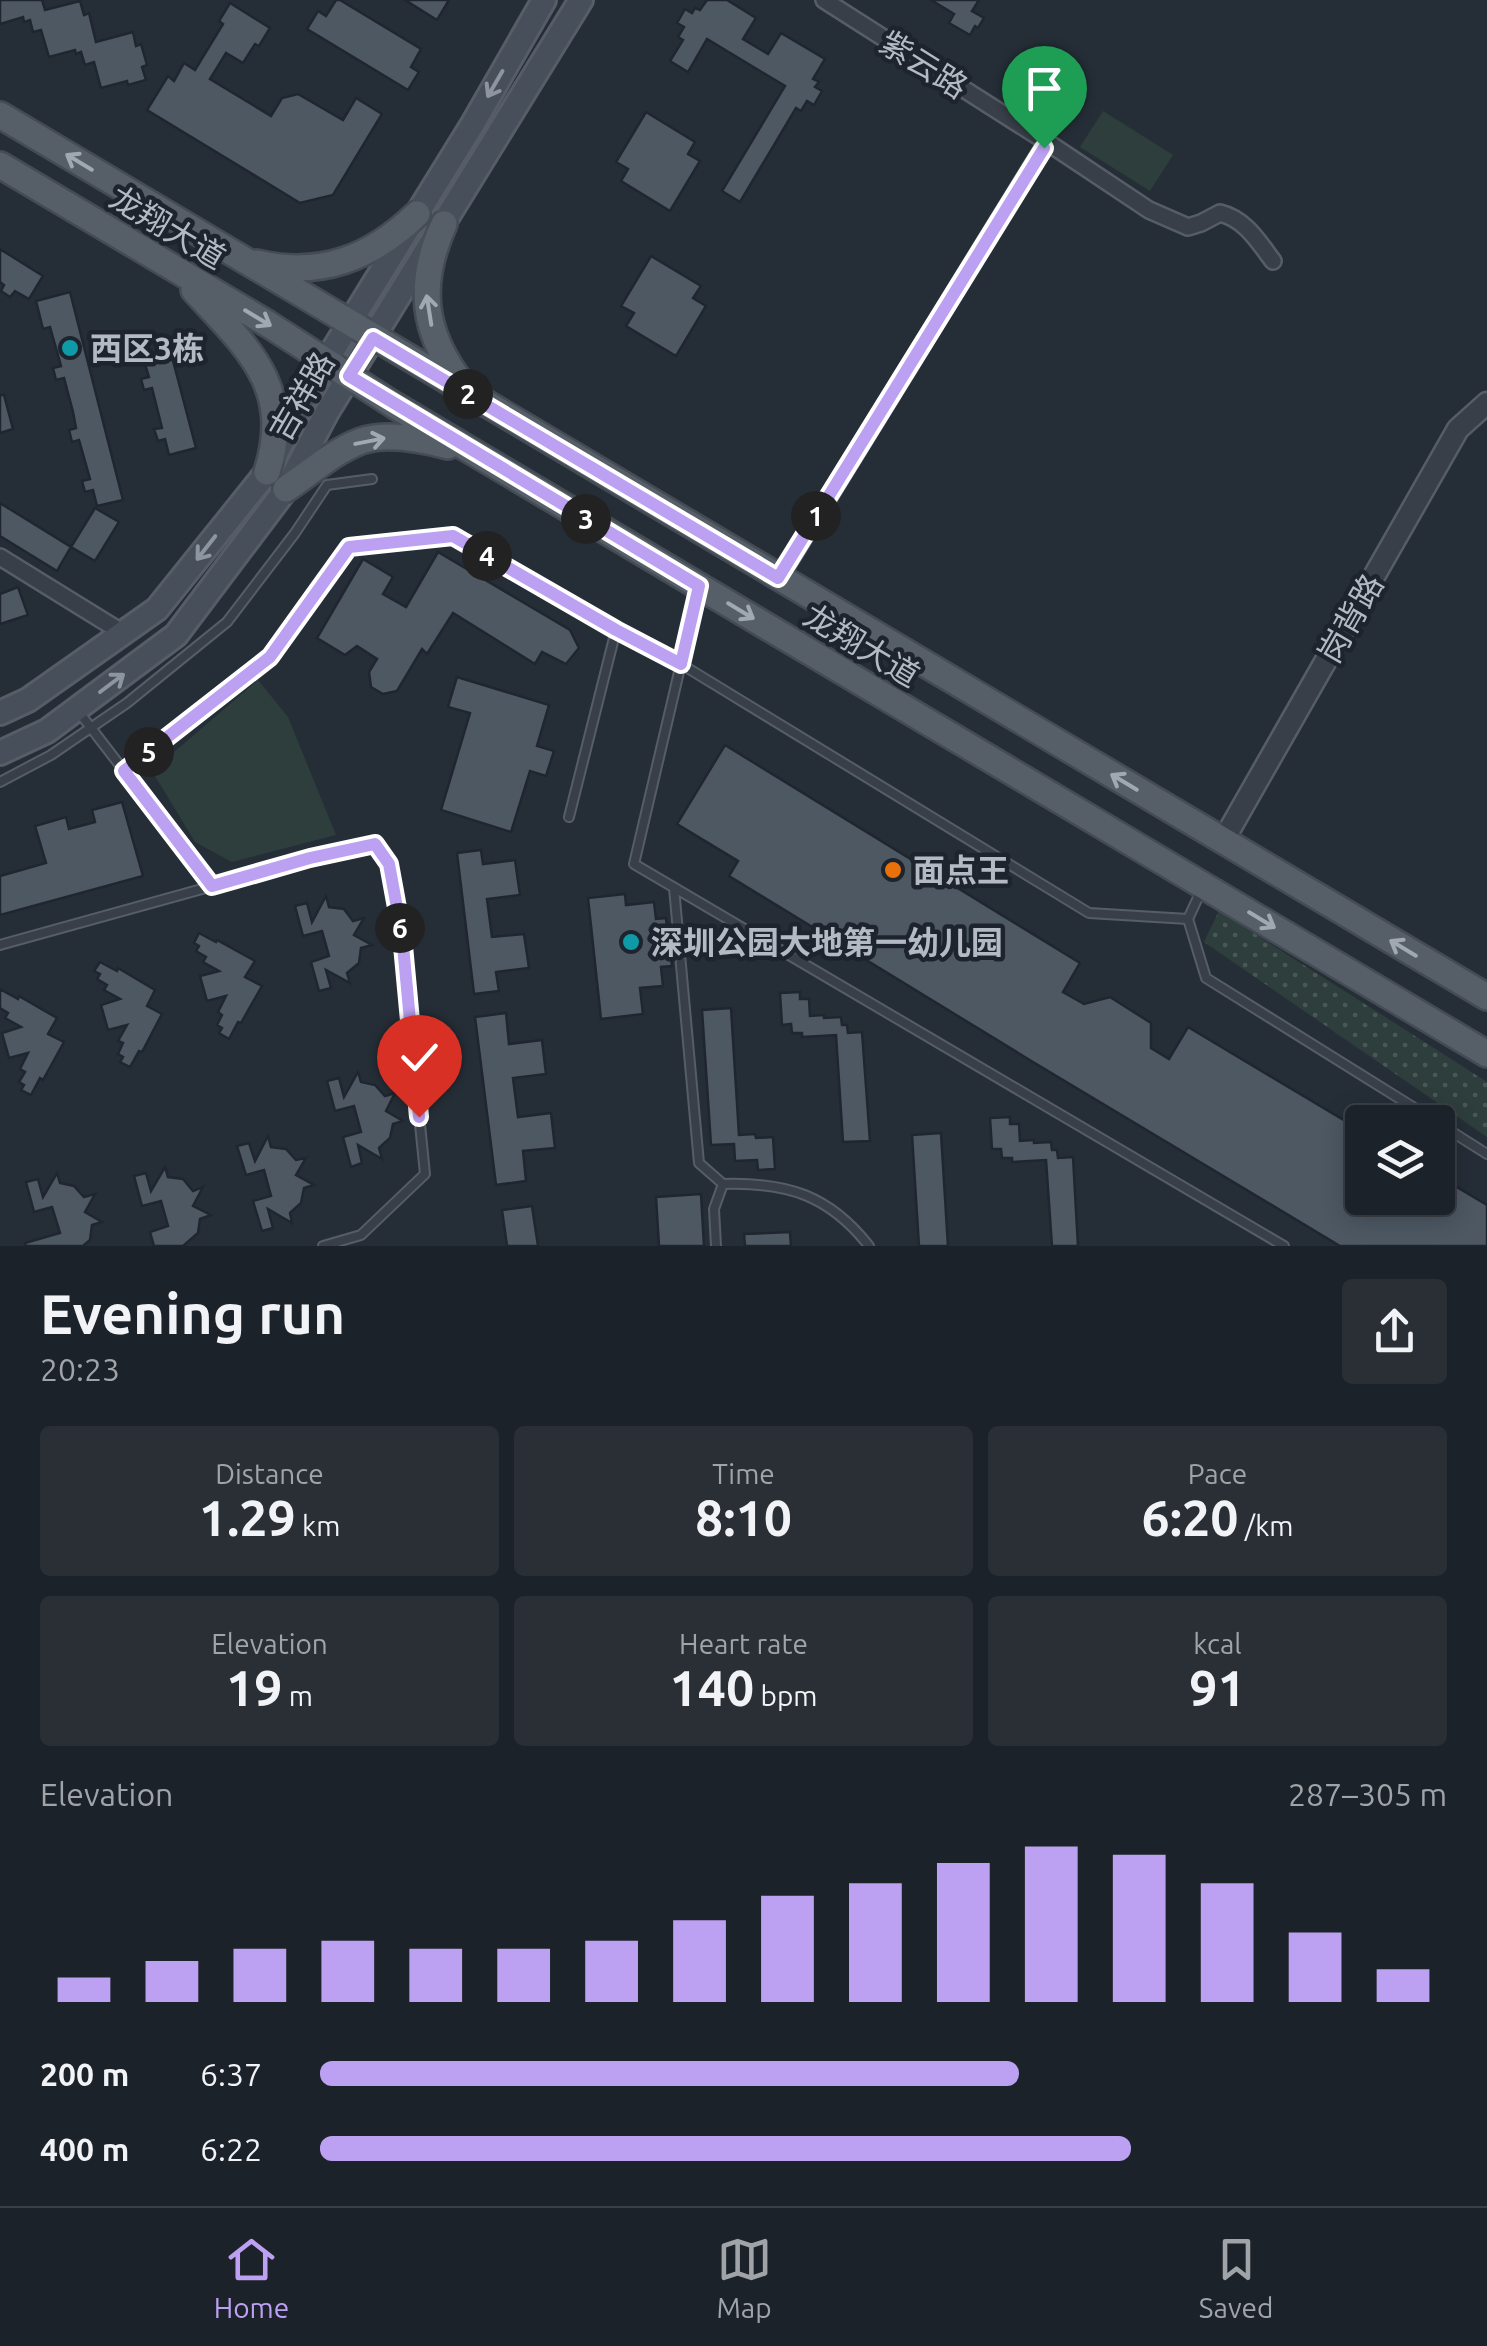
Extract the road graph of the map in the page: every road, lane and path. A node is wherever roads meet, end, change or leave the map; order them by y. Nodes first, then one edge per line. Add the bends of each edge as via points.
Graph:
1 (581, 0) edge
2 (824, 0) edge
3 (535, 3) edge
4 (0, 115) edge
5 (1047, 142) junction
6 (0, 165) edge
7 (416, 214) junction
8 (444, 224) junction
9 (234, 255) junction
10 (1273, 261) dead end
11 (174, 268) junction
12 (350, 324) junction
13 (373, 338) junction
14 (326, 361) junction
15 (349, 376) junction
16 (1487, 402) edge
17 (502, 414) junction
18 (477, 454) junction
19 (372, 479) dead end
20 (277, 480) junction
21 (0, 557) edge
22 (778, 578) junction
23 (699, 586) junction
24 (616, 630) junction
25 (124, 633) junction
26 (681, 664) junction
27 (0, 713) edge
28 (84, 718) junction
29 (0, 753) edge
30 (124, 771) junction
31 (0, 782) edge
32 (569, 817) dead end
33 (1224, 841) junction
34 (212, 886) junction
35 (1204, 886) junction
36 (674, 888) junction
37 (1188, 919) junction
38 (0, 945) edge
39 (1487, 997) edge
40 (1487, 1054) edge
41 (1408, 1105) edge
42 (1455, 1134) edge
43 (1487, 1154) edge
44 (724, 1184) junction
45 (322, 1246) edge
46 (716, 1246) edge
47 (870, 1246) edge
48 (1284, 1246) edge

1 - 8 main road, 吉祥路
2 - 5 street, 紫云路
3 -> 7 main road, 吉祥路
9 -> 4 main road, 龙翔大道
5 - 10 street, 紫云路 via 1149,210 1188,227 1220,213 1234,216
5 - 22 street
6 - 11 main road, 龙翔大道
7 - 9 main road via 372,250 332,264 290,268
7 - 12 main road, 吉祥路
8 - 13 main road, 吉祥路
17 -> 8 main road via 455,375 436,343 426,295
9 - 12 main road, 龙翔大道
11 -> 14 main road, 龙翔大道
11 - 20 main road via 249,349 266,379
12 - 13 main road, 龙翔大道
12 - 14 main road, 吉祥路
13 - 15 main road, 吉祥路
13 - 17 main road, 龙翔大道
14 - 15 main road, 龙翔大道
14 - 20 main road, 吉祥路 via 304,398
15 - 18 main road, 龙翔大道
15 - 20 main road, 吉祥路
16 - 33 street, 岗背路 via 1458,429
17 - 22 main road, 龙翔大道
20 -> 18 main road via 365,439 433,442
18 - 23 main road, 龙翔大道
19 - 28 lane via 327,485 227,622 127,703
20 -> 25 main road, 吉祥路 via 158,609
28 -> 20 main road, 吉祥路 via 176,635
21 - 25 street
33 -> 22 main road, 龙翔大道
23 - 26 lane
23 -> 35 main road, 龙翔大道
24 - 26 lane
24 - 30 lane via 453,536 349,547 270,657
24 - 32 lane
25 - 27 main road, 吉祥路
26 - 36 lane via 634,864
26 - 37 lane via 1089,913
28 - 29 main road, 吉祥路
28 - 30 lane
28 - 31 lane via 51,755
30 - 34 lane
39 -> 33 main road, 龙翔大道
34 - 38 lane
34 - 45 lane via 375,844 389,864 425,1174 361,1235
35 - 37 lane
35 -> 40 main road, 龙翔大道
36 - 44 lane via 698,1163
36 - 48 lane
37 - 41 lane via 1206,978
42 - 43 lane
44 - 46 lane via 714,1209
44 - 47 lane via 794,1190 826,1205

